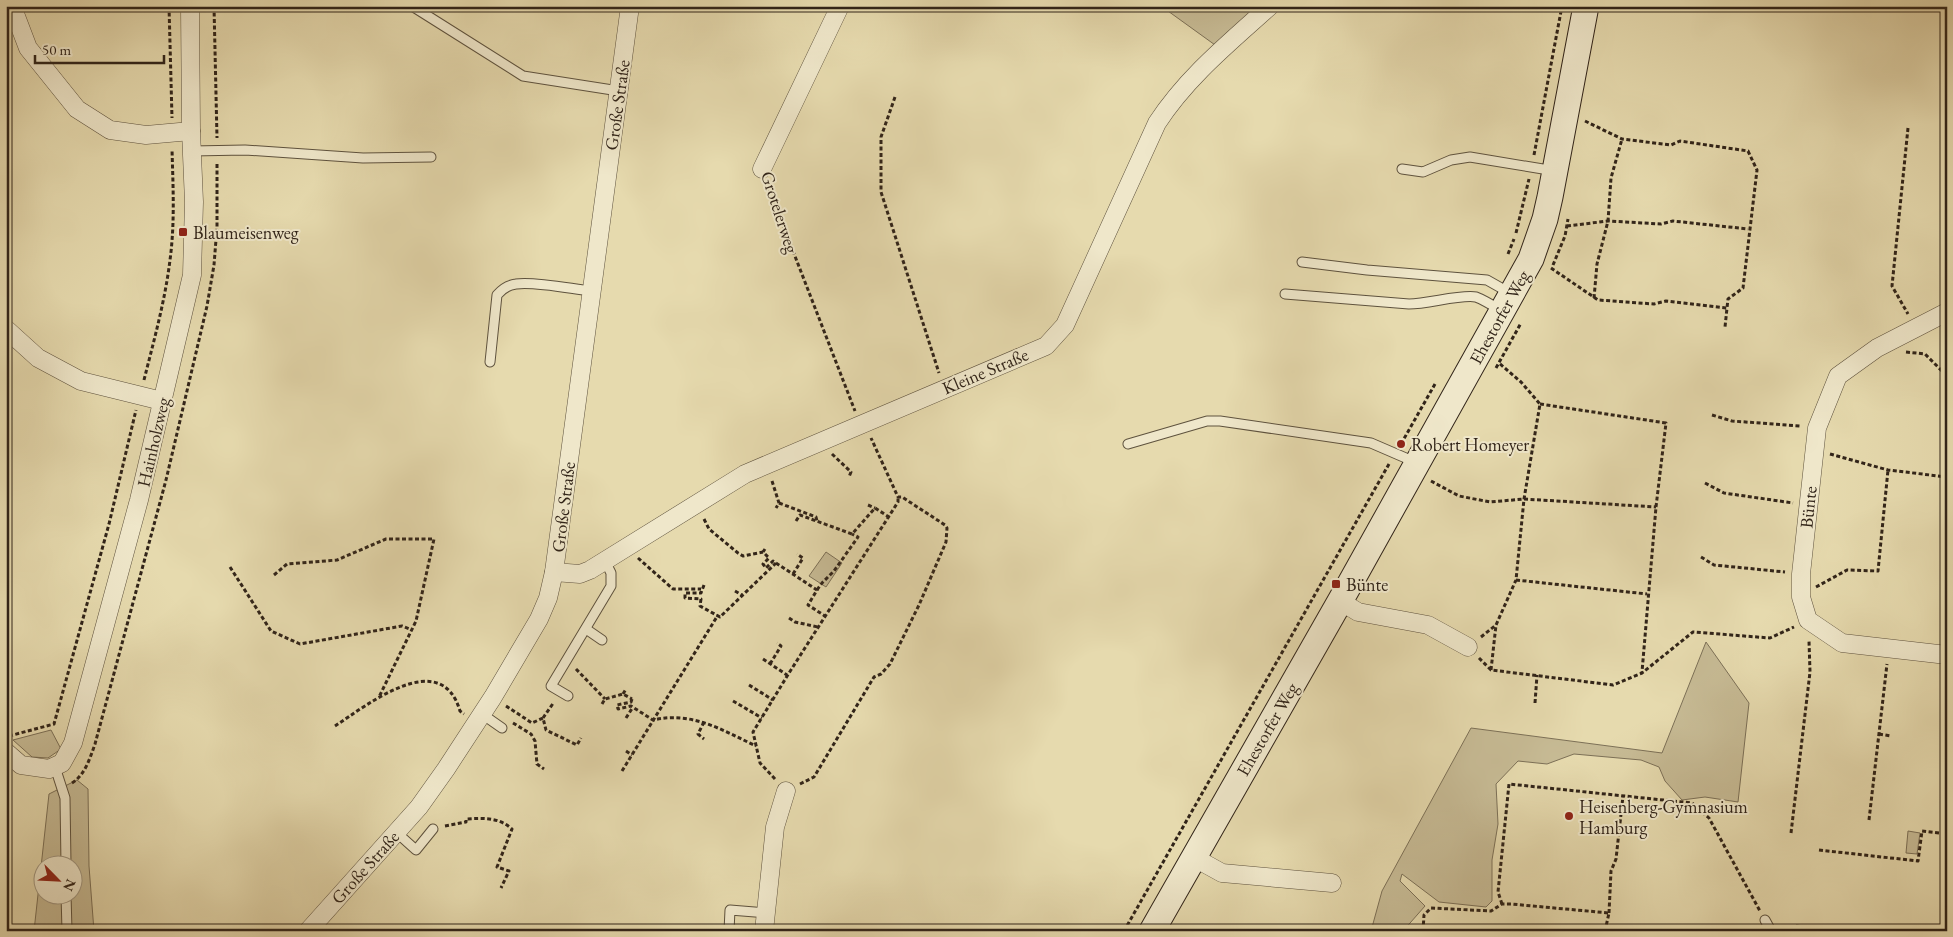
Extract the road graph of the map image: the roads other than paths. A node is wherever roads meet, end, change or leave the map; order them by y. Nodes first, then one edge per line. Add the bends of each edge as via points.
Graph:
1 (12, 6) edge
2 (190, 6) edge
3 (412, 6) edge
4 (630, 6) edge
5 (840, 6) edge
6 (1270, 6) edge
7 (1586, 6) edge
8 (619, 91) junction
9 (191, 131) junction
10 (192, 151) junction
11 (430, 157) dead end
12 (1543, 168) junction
13 (762, 169) road end
14 (1402, 169) dead end
15 (1302, 262) dead end
16 (591, 291) junction
17 (1285, 294) dead end
18 (1503, 296) junction
19 (1947, 312) edge
20 (6, 329) edge
21 (490, 362) dead end
22 (162, 401) junction
23 (1128, 444) dead end
24 (1415, 465) junction
25 (605, 561) junction
26 (554, 572) junction
27 (1340, 601) junction
28 (586, 630) junction
29 (602, 640) dead end
30 (1468, 647) road end
31 (1947, 655) edge
32 (568, 696) dead end
33 (479, 718) junction
34 (500, 727) road end
35 (6, 752) edge
36 (55, 767) junction
37 (13, 769) edge
38 (786, 791) road end
39 (433, 829) road end
40 (396, 832) junction
41 (66, 854) edge
42 (1193, 857) junction
43 (1332, 883) dead end
44 (66, 904) edge
45 (766, 913) junction
46 (1765, 920) road end
47 (67, 931) edge
48 (308, 931) edge
49 (730, 931) edge
50 (764, 931) edge
51 (1152, 931) edge
52 (1771, 931) edge

1 - 9 street via 28,48 77,108 110,130 146,135
2 - 9 street, Hainholzweg
3 - 8 lane via 523,76
4 - 8 street, Große Straße
5 - 13 street, Grotelerweg
6 - 25 street, Kleine Straße via 1202,68 1156,123 1066,325 1046,346 745,474
7 - 12 main road, Ehestorfer Weg
8 - 16 street, Große Straße
9 - 10 street, Hainholzweg
10 - 11 lane via 245,150 363,158
10 - 22 street, Hainholzweg via 192,275
12 - 14 lane via 1470,157 1452,160 1423,172
12 - 18 main road, Ehestorfer Weg via 1545,219 1539,240 1531,259
15 - 18 lane via 1487,280
16 - 21 lane via 522,283 501,290 497,295
16 - 26 street, Große Straße
17 - 18 lane via 1409,304 1470,296 1483,300
18 - 24 main road, Ehestorfer Weg
19 - 31 street, Bünte via 1877,348 1838,376 1817,428 1801,574 1801,597 1808,620 1842,643
20 - 22 street via 38,358 81,381
22 - 36 street, Hainholzweg via 139,500 73,743 62,763
23 - 24 lane via 1206,421 1220,421 1372,442
24 - 27 main road, Ehestorfer Weg
25 - 26 street, Kleine Straße via 580,574
25 - 28 lane via 611,573 611,586
26 - 33 street, Große Straße via 539,620
27 - 30 street via 1358,612 1428,625
27 - 42 main road, Ehestorfer Weg
28 - 29 lane
28 - 32 lane via 551,686
33 - 34 lane
33 - 40 street, Große Straße via 430,792
35 - 37 street
36 - 37 street
36 - 41 lane via 65,798
38 - 45 street via 774,828
39 - 40 lane via 416,850
40 - 48 street, Große Straße
42 - 43 street via 1222,873
42 - 51 main road, Ehestorfer Weg
44 - 47 lane
45 - 49 lane via 730,910
45 - 50 street
46 - 52 lane

